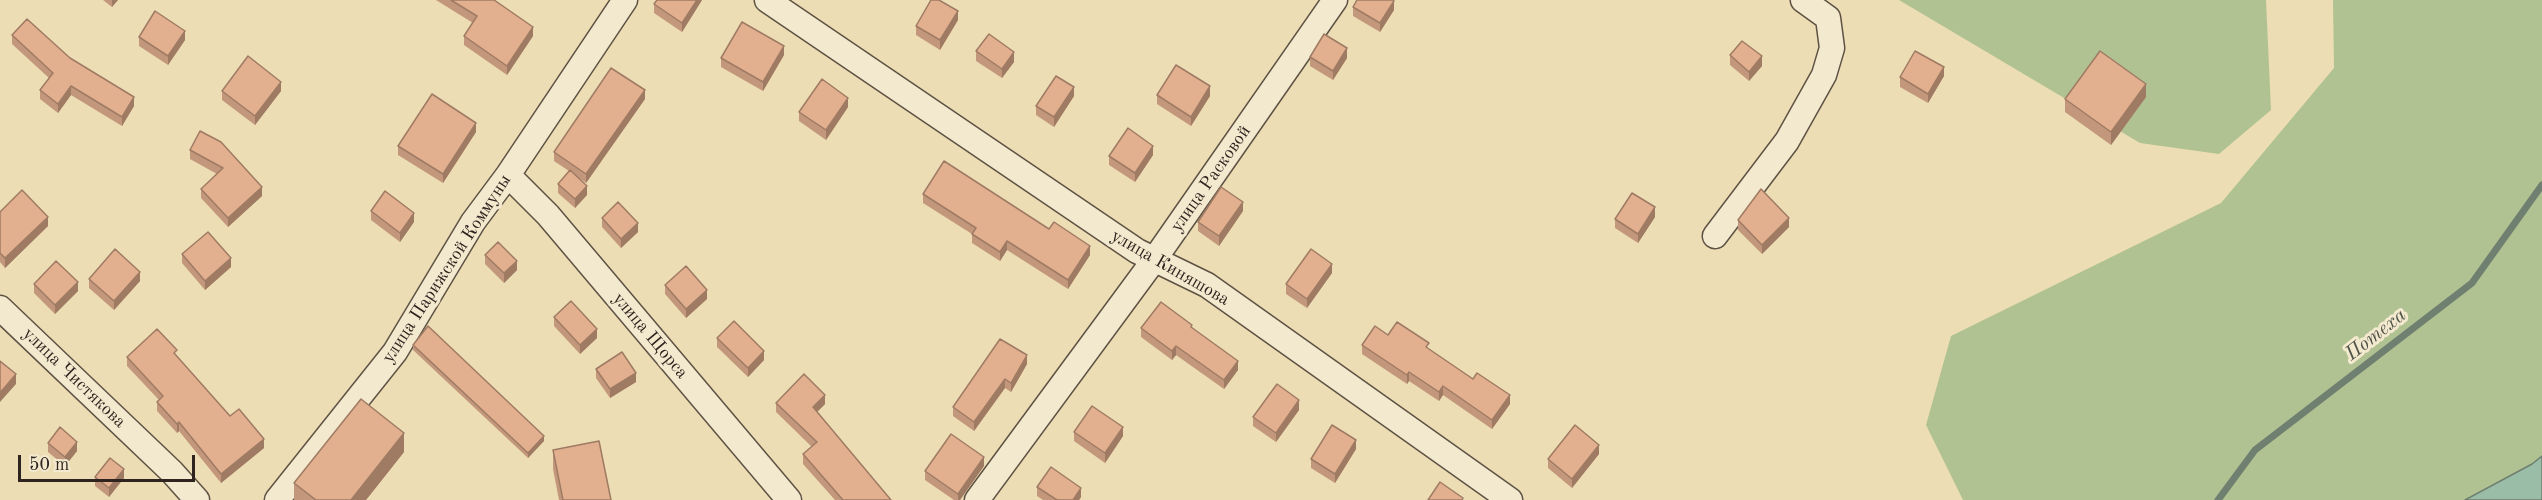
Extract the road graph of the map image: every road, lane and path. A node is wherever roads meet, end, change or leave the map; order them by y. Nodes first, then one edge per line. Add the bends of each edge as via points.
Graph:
1 (625, 0) edge
2 (767, 0) edge
3 (1335, 0) edge
4 (1803, 0) edge
5 (508, 175) junction
6 (1715, 236) dead end
7 (1154, 260) junction
8 (0, 308) edge
9 (197, 500) edge
10 (277, 500) edge
11 (789, 500) edge
12 (977, 500) edge
13 (1510, 500) edge

1 - 5 street, улица Парижской Коммуны
2 - 7 street, улица Киняшова
3 - 7 street, улица Расковой
4 - 6 street via 1828,18 1832,48 1824,75 1787,141
5 - 10 street, улица Парижской Коммуны via 473,222 395,352
5 - 11 street, улица Щорса via 548,214
7 - 12 street, улица Расковой
7 - 13 street, улица Киняшова via 1207,285
8 - 9 street, улица Чистякова

